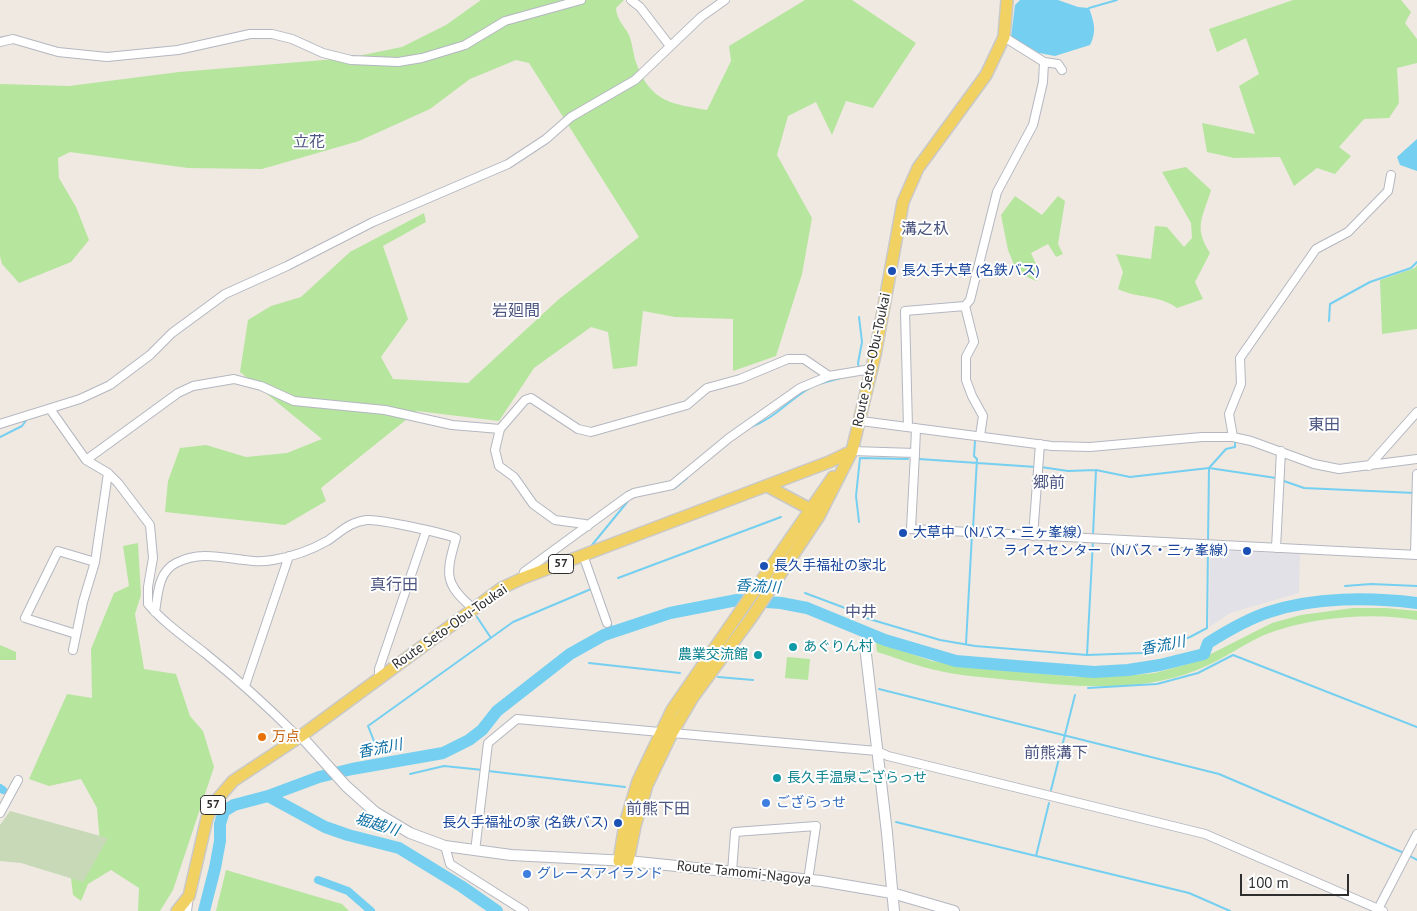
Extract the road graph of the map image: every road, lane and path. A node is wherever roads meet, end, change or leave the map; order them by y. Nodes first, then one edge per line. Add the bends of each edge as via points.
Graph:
1 (580, 0) edge
2 (631, 0) edge
3 (725, 0) edge
4 (1007, 0) edge
5 (1004, 37) junction
6 (0, 42) edge
7 (670, 46) junction
8 (1044, 62) junction
9 (1062, 70) dead end
10 (1390, 174) dead end
11 (965, 306) junction
12 (871, 369) junction
13 (829, 376) junction
14 (50, 409) junction
15 (1417, 412) edge
16 (861, 421) junction
17 (0, 424) edge
18 (912, 428) junction
19 (500, 429) junction
20 (980, 436) junction
21 (1233, 437) junction
22 (1040, 444) junction
23 (852, 451) junction
24 (1281, 451) junction
25 (915, 453) junction
26 (1417, 459) edge
27 (86, 460) junction
28 (1370, 466) junction
29 (108, 473) junction
30 (1417, 474) edge
31 (767, 486) junction
32 (810, 509) junction
33 (588, 526) junction
34 (426, 531) junction
35 (1033, 536) junction
36 (1276, 548) junction
37 (583, 555) junction
38 (1416, 555) edge
39 (289, 556) junction
40 (95, 562) junction
41 (523, 578) junction
42 (474, 609) junction
43 (155, 612) junction
44 (607, 623) dead end
45 (76, 634) junction
46 (865, 646) dead end
47 (73, 650) dead end
48 (380, 677) junction
49 (245, 686) junction
50 (666, 732) junction
51 (301, 736) junction
52 (877, 751) junction
53 (18, 780) dead end
54 (0, 813) edge
55 (1417, 834) edge
56 (445, 846) junction
57 (475, 851) junction
58 (623, 861) junction
59 (732, 872) junction
60 (808, 880) junction
61 (892, 893) junction
62 (189, 896) junction
63 (1379, 910) edge
64 (177, 911) edge
65 (187, 911) edge
66 (524, 911) edge
67 (894, 911) edge
68 (954, 911) edge

1 - 6 street via 505,21 465,45 398,62 351,60 272,34 250,34 178,50 107,57 58,52 13,39
2 - 7 street
3 - 7 street
4 - 5 main road, Route Seto-Obu-Toukai
5 - 8 street
5 - 12 main road, Route Seto-Obu-Toukai via 986,75 918,168 905,195
7 - 14 street via 635,80 571,117 546,139 508,164 366,226 225,294 110,385
8 - 9 street via 1058,64
8 - 11 street via 1033,125 997,192 970,300
10 - 21 street via 1388,191 1375,205 1348,232 1316,249 1240,358 1241,384 1229,414
11 - 18 street via 905,311
11 - 20 street via 974,342 966,357 966,380 983,416
12 - 13 street
12 - 16 main road, Route Seto-Obu-Toukai
13 - 19 street via 804,359 788,359 740,380 707,388 687,405 591,432 578,429 531,398 520,404
13 - 33 street via 792,393 729,438 672,485 634,493
14 - 17 street
14 - 27 street
15 - 28 street
16 - 18 street
16 - 23 main road, Route Seto-Obu-Toukai
18 - 20 street
18 - 25 street
19 - 27 street via 452,425 385,410 294,401 262,386 234,379 220,380 178,393
19 - 33 street via 495,450 499,466 514,477 533,504 555,520
20 - 22 street
21 - 22 street via 1090,447
21 - 24 street
22 - 35 street
23 - 25 street
23 - 31 main road, Route Seto-Obu-Toukai / 57
23 - 32 main road, Route Seto-Obu-Toukai
23 - 50 main road, Route Seto-Obu-Toukai via 819,516 758,609
24 - 28 street via 1314,464 1339,469
24 - 36 street
25 - 35 street via 912,529
26 - 28 street
27 - 29 street
29 - 40 street
29 - 43 street via 150,525 153,558 148,604
30 - 38 street
31 - 32 main road
31 - 37 main road, Route Seto-Obu-Toukai / 57
32 - 50 main road, Route Seto-Obu-Toukai via 672,710
33 - 41 street via 524,572
34 - 39 street via 368,520 350,524 327,541
34 - 42 street via 456,538 448,574 453,587
34 - 48 street via 379,669
35 - 36 street
36 - 38 street
37 - 41 main road, Route Seto-Obu-Toukai / 57
37 - 44 street
39 - 43 street via 260,561 203,554 175,563 163,573
39 - 49 street
40 - 45 street
40 - 45 street via 58,552 25,618
41 - 42 main road, Route Seto-Obu-Toukai / 57 via 502,588
42 - 48 main road, Route Seto-Obu-Toukai / 57
43 - 49 street
45 - 47 street
46 - 52 main road
48 - 51 main road, Route Seto-Obu-Toukai / 57
49 - 51 street
50 - 52 street
50 - 57 street via 518,719 488,743
50 - 58 main road, Route Seto-Obu-Toukai
51 - 56 main road, Route Tamomi-Nagoya via 346,786 375,812 425,840
51 - 62 main road, Route Seto-Obu-Toukai / 57 via 233,781 215,802
52 - 61 main road
52 - 63 street via 1205,834
53 - 54 street
55 - 63 street
56 - 57 main road, Route Tamomi-Nagoya
56 - 66 street via 450,864
57 - 58 main road, Route Tamomi-Nagoya
58 - 59 main road, Route Tamomi-Nagoya
59 - 60 main road, Route Tamomi-Nagoya
59 - 60 street via 736,832 816,826
60 - 61 main road, Route Tamomi-Nagoya
61 - 67 main road
61 - 68 main road, Route Tamomi-Nagoya
62 - 64 main road, Route Seto-Obu-Toukai / 57
62 - 65 street

